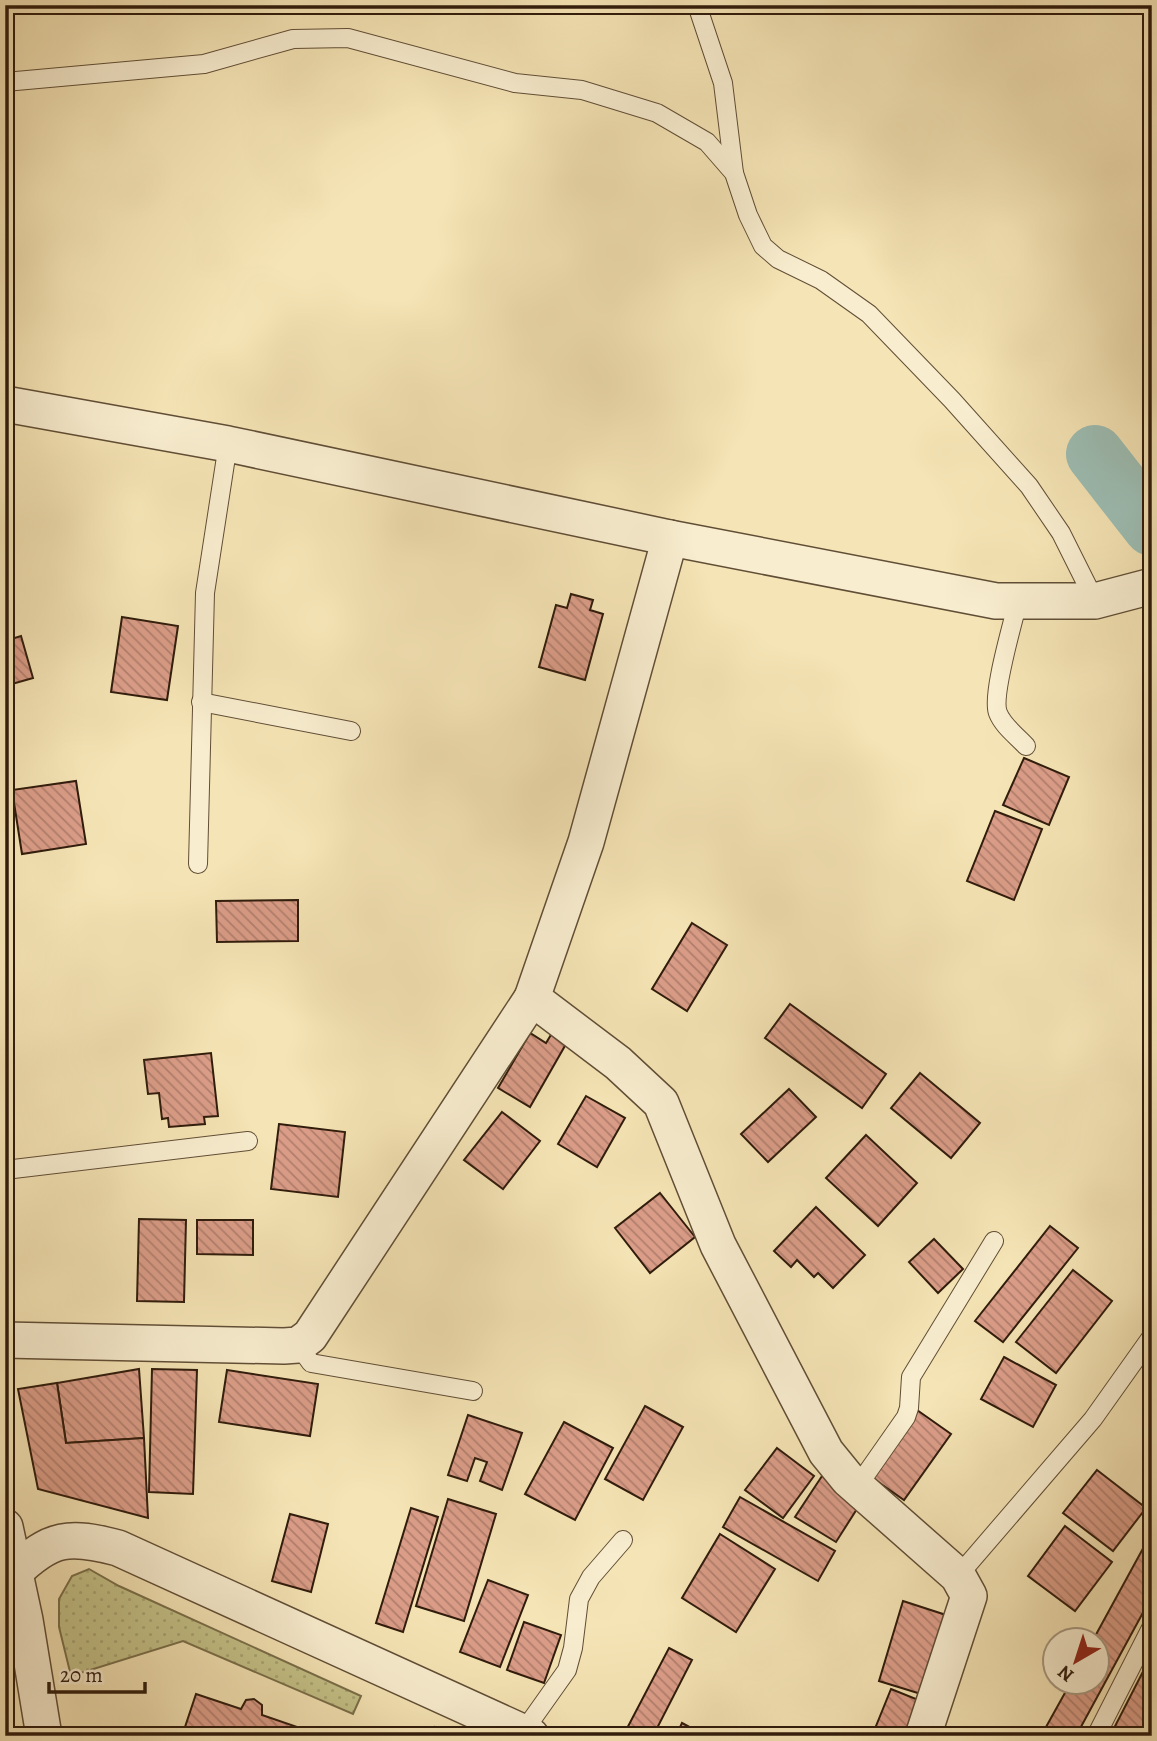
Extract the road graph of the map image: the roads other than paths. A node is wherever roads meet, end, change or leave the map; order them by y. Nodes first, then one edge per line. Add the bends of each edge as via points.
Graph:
1 (697, 5) edge
2 (5, 82) edge
3 (734, 173) junction
4 (5, 404) edge
5 (228, 444) junction
6 (670, 538) junction
7 (1152, 586) edge
8 (1018, 601) junction
9 (1095, 601) junction
10 (201, 702) junction
11 (351, 731) dead end
12 (1026, 746) dead end
13 (198, 864) dead end
14 (532, 998) junction
15 (247, 1141) dead end
16 (5, 1170) edge
17 (994, 1241) dead end
18 (1152, 1335) edge
19 (5, 1340) edge
20 (298, 1345) junction
21 (473, 1391) dead end
22 (857, 1486) junction
23 (5, 1527) edge
24 (622, 1540) dead end
25 (15, 1572) junction
26 (958, 1576) junction
27 (15, 1620) edge
28 (1152, 1626) edge
29 (527, 1734) edge
30 (44, 1736) edge
31 (923, 1736) edge
32 (1096, 1736) edge

1 - 3 lane via 723,83
2 - 3 lane via 204,64 293,39 348,38 515,83 582,89 657,113 707,142
3 - 9 lane via 763,246 869,314 952,400 1029,486 1061,533
4 - 5 street
5 - 6 street
5 - 10 lane via 205,593
6 - 8 street via 996,601
6 - 14 street via 586,842
7 - 9 street
8 - 9 street
8 - 12 lane via 997,712
10 - 11 lane
10 - 13 lane
14 - 20 street via 310,1336
14 - 22 street via 618,1063 661,1103 724,1257 826,1452
15 - 16 lane
17 - 22 lane via 911,1377 906,1417
18 - 26 lane via 1093,1419
19 - 20 street
20 - 21 lane via 311,1363
22 - 26 street
23 - 25 street
24 - 29 lane via 579,1599 566,1671
25 - 27 street
25 - 29 street via 36,1552 63,1541 89,1540 118,1548
26 - 31 street via 969,1596
27 - 30 street
28 - 32 lane

